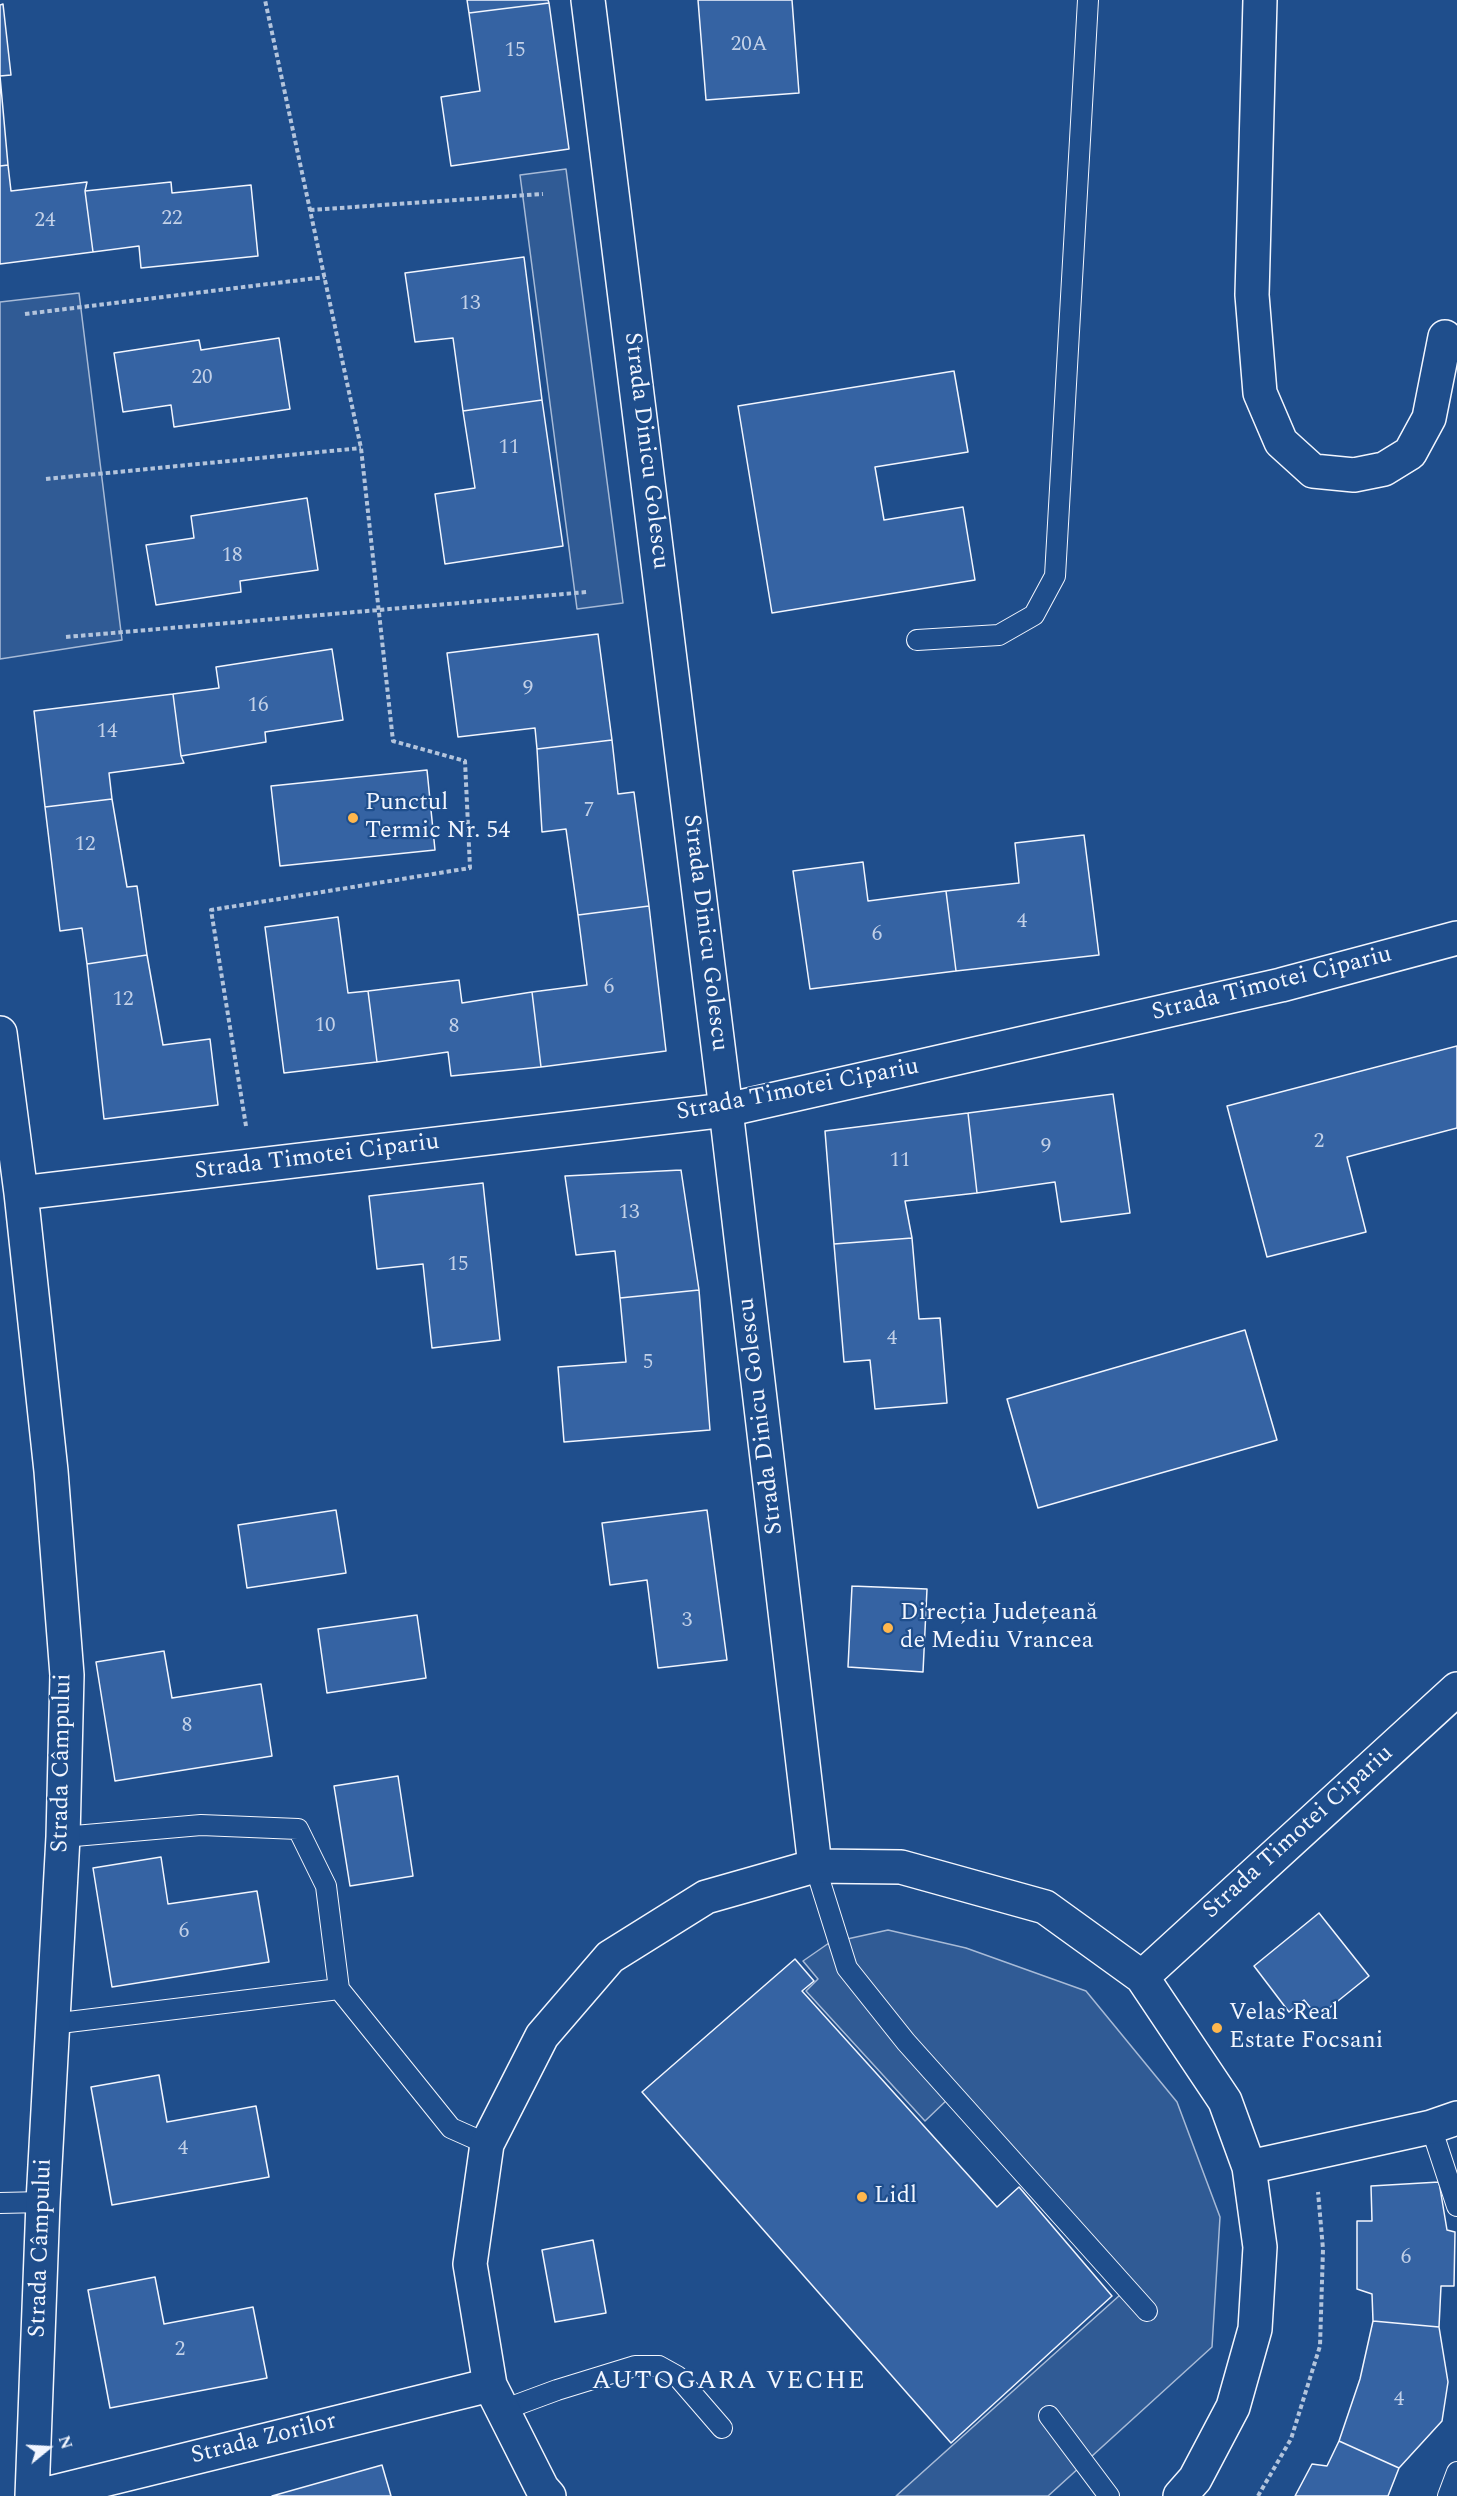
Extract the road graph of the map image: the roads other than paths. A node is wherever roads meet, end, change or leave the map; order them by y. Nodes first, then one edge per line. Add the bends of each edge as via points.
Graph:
1 (588, 0) edge
2 (1088, 0) edge
3 (1260, 0) edge
4 (1445, 337) dead end
5 (917, 640) dead end
6 (1457, 938) edge
7 (0, 1033) edge
8 (726, 1110) junction
9 (21, 1193) junction
10 (1457, 1689) edge
11 (63, 1837) junction
12 (815, 1866) junction
13 (1142, 1977) junction
14 (339, 1989) junction
15 (52, 2024) junction
16 (1444, 2123) edge
17 (487, 2144) junction
18 (1250, 2167) junction
19 (43, 2202) junction
20 (0, 2203) edge
21 (1457, 2206) edge
22 (1147, 2311) dead end
23 (497, 2397) junction
24 (1049, 2416) dead end
25 (722, 2428) dead end
26 (1457, 2472) edge
27 (32, 2496) edge
28 (38, 2496) edge
29 (549, 2496) edge
30 (1109, 2496) edge
31 (1180, 2496) edge
32 (1448, 2496) edge

1 - 8 street, Strada Dinicu Golescu
2 - 5 lane via 1055,576 1034,615 999,635
3 - 4 street via 1252,295 1260,393 1281,442 1313,471 1354,475 1384,469 1410,453 1429,418
6 - 8 street, Strada Timotei Cipariu via 1281,985
7 - 9 street, Strada Câmpului
8 - 9 street, Strada Timotei Cipariu
8 - 12 street, Strada Dinicu Golescu
9 - 11 street, Strada Câmpului via 51,1471 67,1675
10 - 13 street, Strada Timotei Cipariu
11 - 14 lane via 201,1825 298,1829 326,1886
11 - 15 street, Strada Câmpului
12 - 13 street via 901,1867 1045,1907
12 - 17 street via 706,1897 610,1957 542,2036
12 - 22 lane via 847,1968 906,2042
13 - 18 street via 1225,2101
14 - 15 lane
14 - 17 lane via 451,2128
15 - 19 street, Strada Câmpului
16 - 18 street
16 - 21 lane
17 - 23 street via 470,2264
18 - 31 street via 1260,2247 1255,2329 1233,2407 1195,2479
19 - 20 lane
19 - 27 street, Strada Câmpului
23 - 25 lane via 557,2390 635,2366 658,2366 677,2376
23 - 28 street, Strada Zorilor
23 - 29 street
24 - 30 lane
26 - 32 lane

